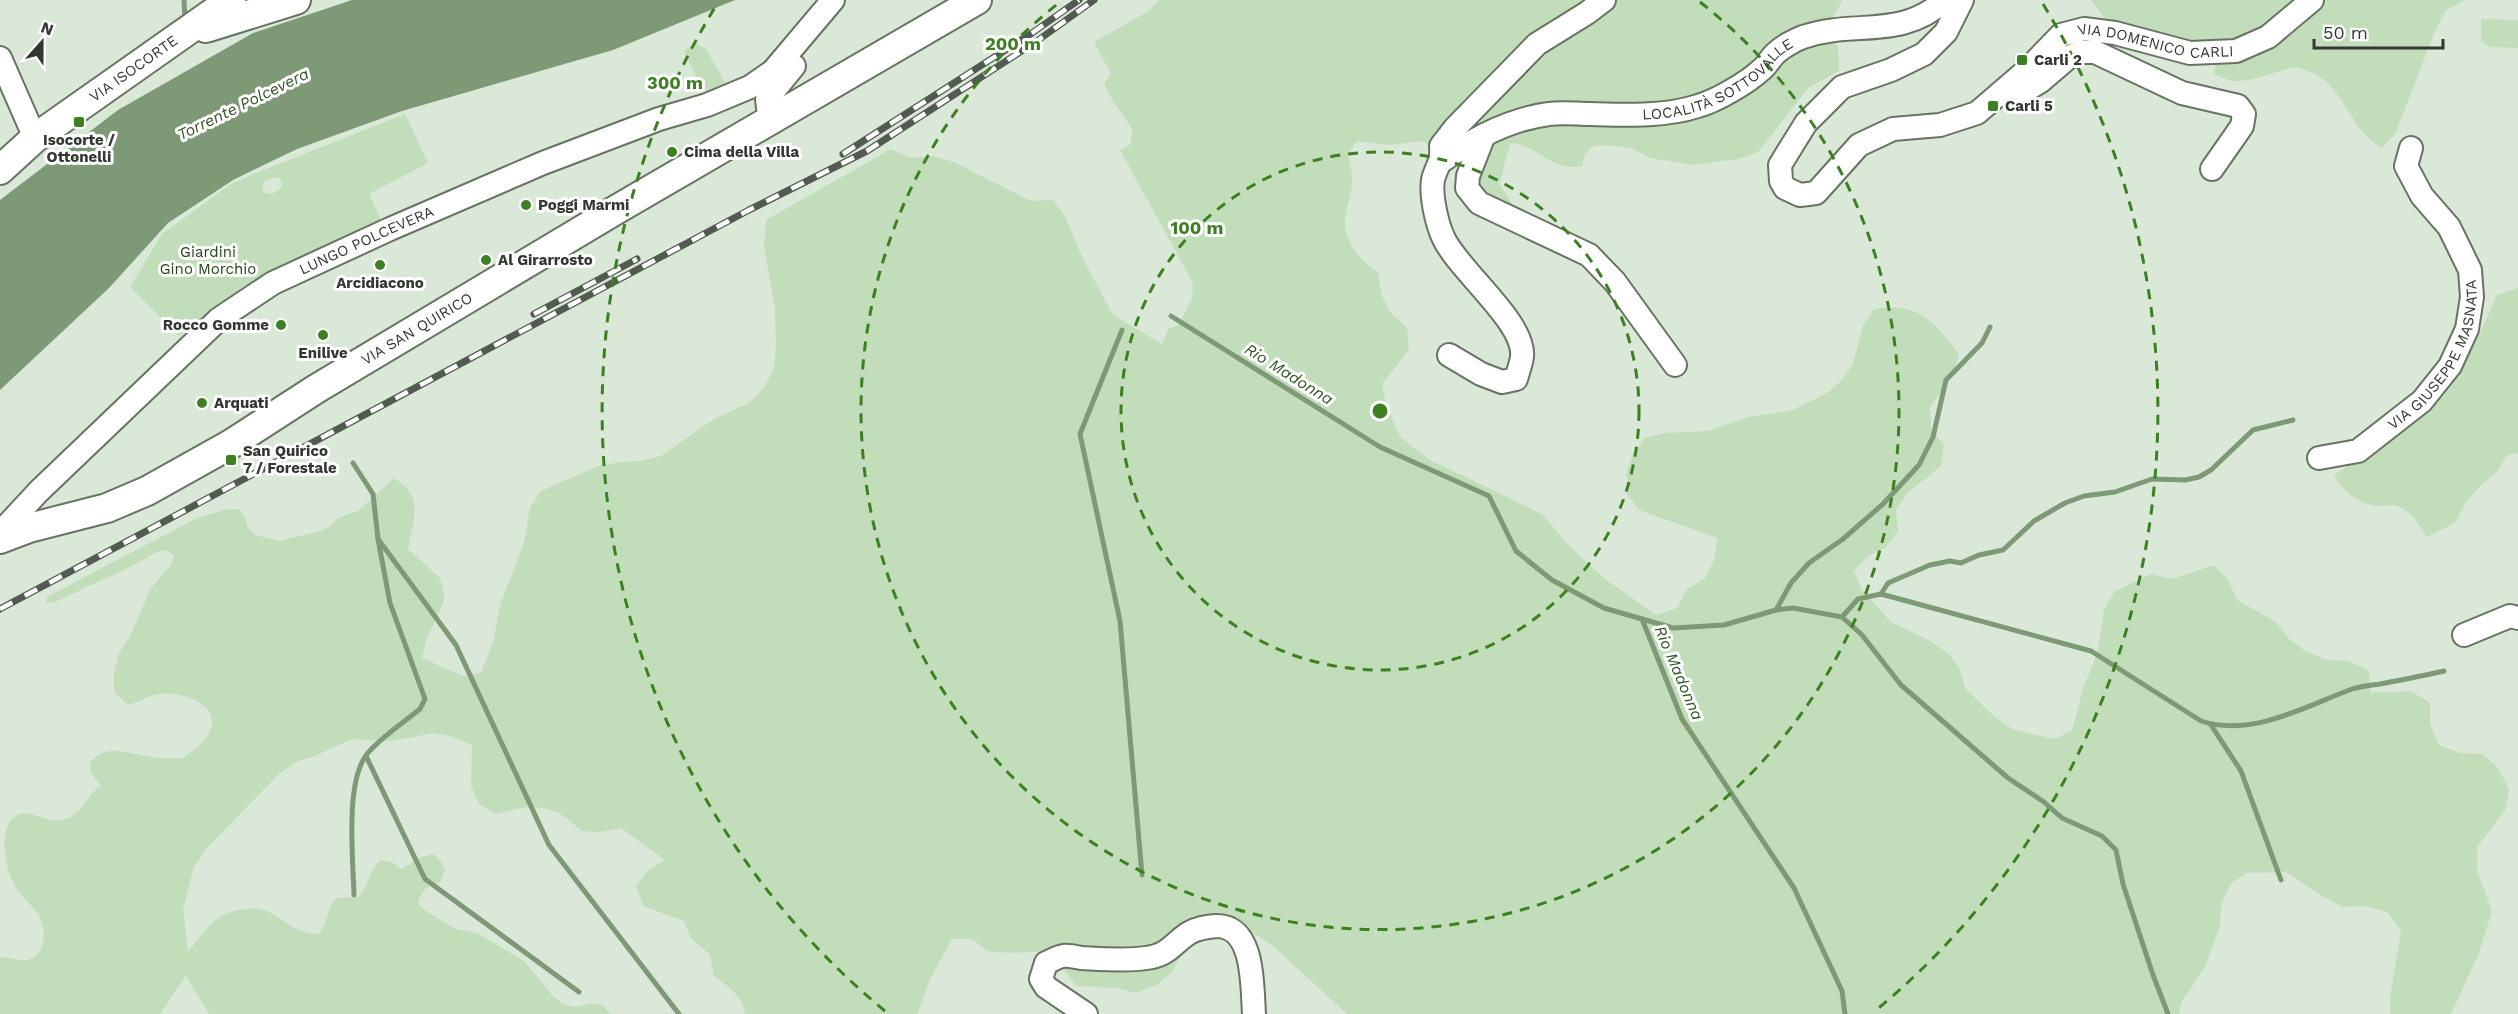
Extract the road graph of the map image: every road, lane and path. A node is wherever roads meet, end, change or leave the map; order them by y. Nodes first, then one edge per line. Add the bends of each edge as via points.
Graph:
1 (231, 0) edge
2 (296, 0) edge
3 (833, 0) edge
4 (977, 0) edge
5 (1604, 0) edge
6 (1945, 0) edge
7 (1962, 0) edge
8 (2312, 0) edge
9 (178, 37) junction
10 (795, 46) junction
11 (0, 58) edge
12 (2005, 89) junction
13 (774, 119) junction
14 (1484, 135) junction
15 (35, 138) junction
16 (2411, 148) dead end
17 (1442, 161) junction
18 (2212, 169) dead end
19 (0, 170) edge
20 (1449, 355) dead end
21 (1675, 365) dead end
22 (2319, 458) dead end
23 (0, 533) edge
24 (0, 539) edge
25 (2518, 618) edge
26 (2464, 635) dead end
27 (1086, 1014) edge
28 (1254, 1014) edge

1 - 9 main road, VIA ISOCORTE
2 - 9 main road
3 - 10 street, LUNGO POLCEVERA
4 - 13 main road, VIA SAN QUIRICO
5 - 17 street via 1537,44 1514,66 1441,146
6 - 14 street, LOCALITÀ SOTTOVALLE via 1911,22 1801,38 1776,53 1762,70 1742,84 1701,106 1671,113 1551,113 1519,119
7 - 12 street, VIA DOMENICO CARLI via 1946,32 1924,54 1842,87 1806,123 1780,165 1781,181 1785,188 1800,195 1816,193 1859,145 1893,129 1940,125 1977,113
8 - 12 street, VIA DOMENICO CARLI via 2268,37 2236,51 2190,53 2084,29 2061,35
9 - 15 main road, VIA ISOCORTE
10 - 13 street, LUNGO POLCEVERA via 798,62 767,99
10 - 23 street, LUNGO POLCEVERA via 773,71 750,87 543,163 273,283 219,319
11 - 15 street
12 - 18 street via 2021,93 2069,57 2095,52 2182,93 2238,106 2244,114 2242,126
13 - 24 main road, VIA SAN QUIRICO via 147,491 107,508
14 - 17 street, LOCALITÀ SOTTOVALLE
14 - 21 street via 1467,182 1479,203 1589,255 1615,282
15 - 19 main road, VIA ISOCORTE
16 - 22 street, VIA GIUSEPPE MASNATA via 2406,166 2422,196 2449,227 2470,270 2472,297 2467,329 2450,366 2422,401 2358,451
17 - 20 street via 1434,177 1434,194 1444,238 1460,264 1498,304 1514,328 1523,355 1516,379 1502,382
25 - 26 street via 2510,616
27 - 28 street via 1046,987 1041,979 1046,963 1063,956 1154,957 1170,951 1189,933 1222,926 1240,937 1245,950 1252,978

